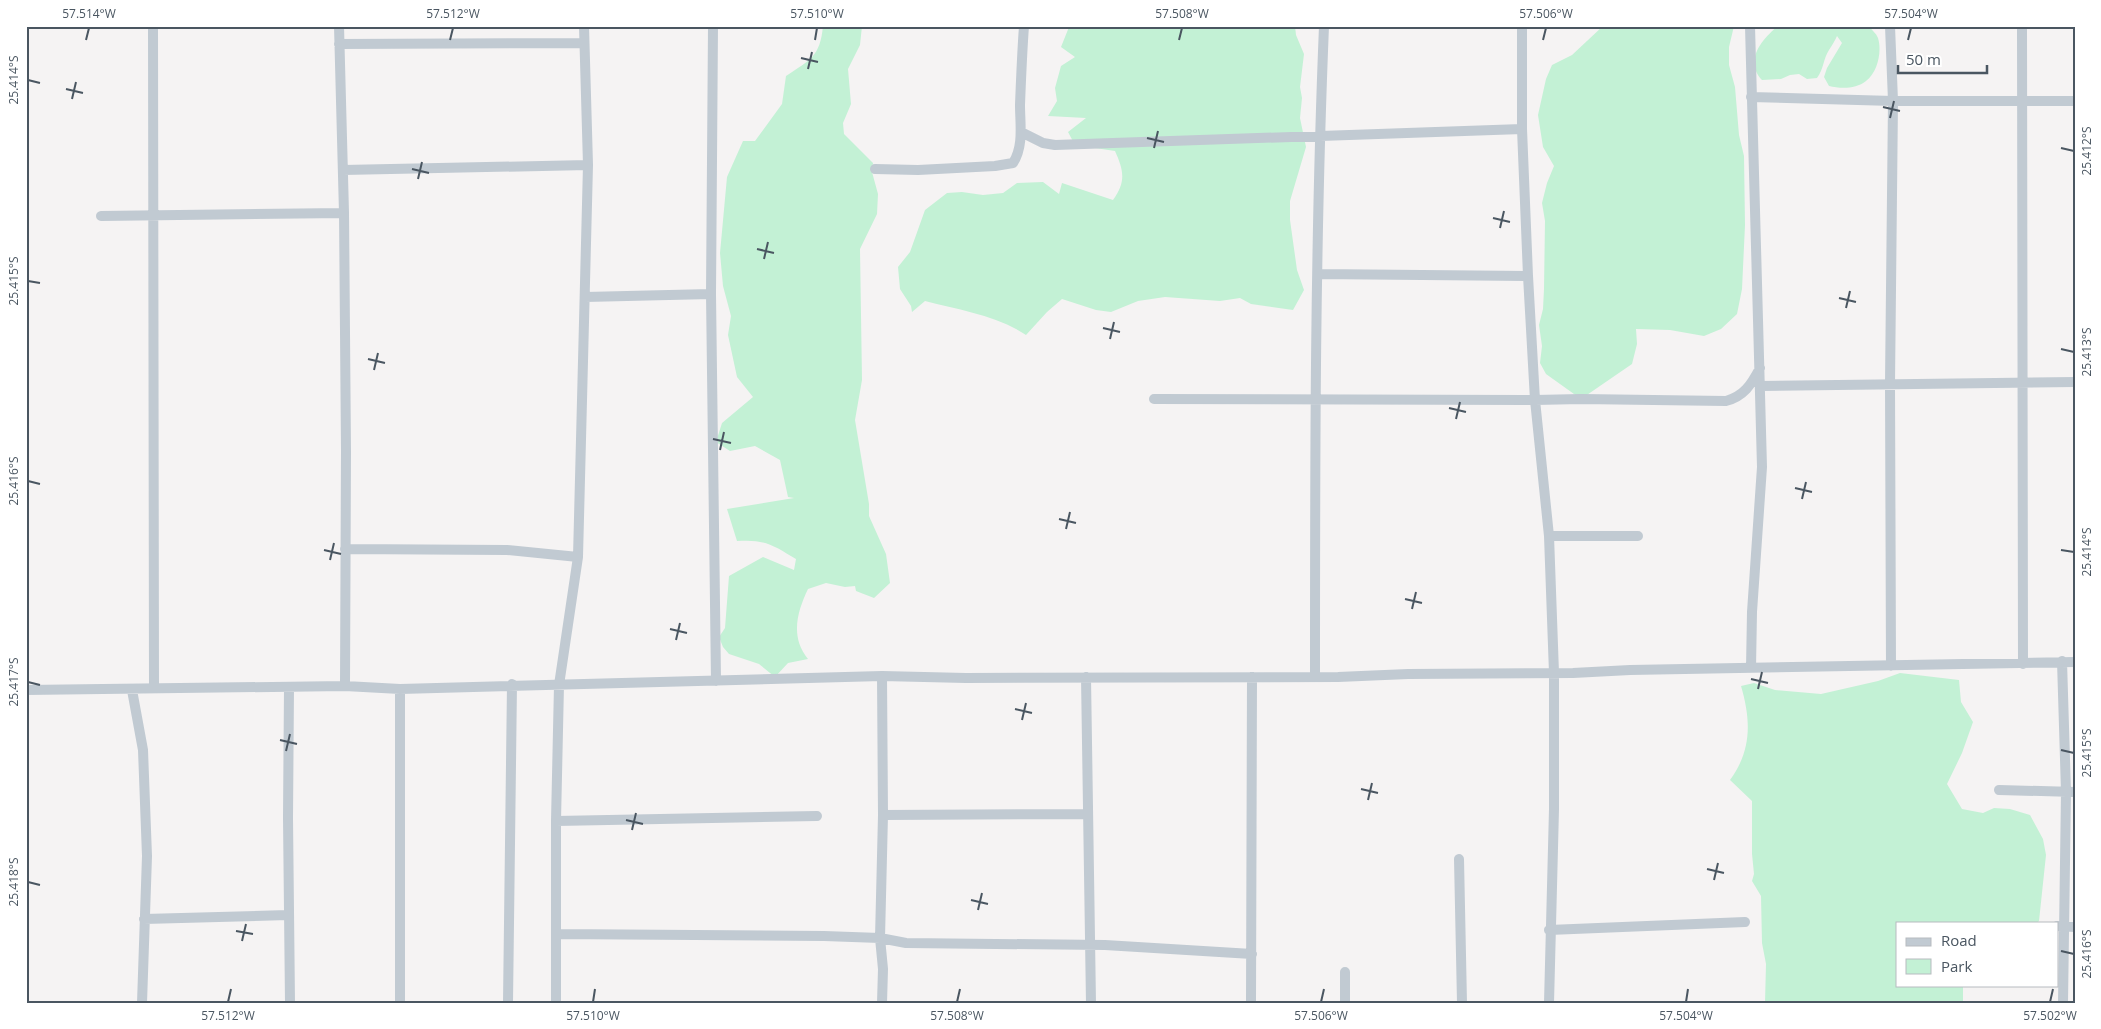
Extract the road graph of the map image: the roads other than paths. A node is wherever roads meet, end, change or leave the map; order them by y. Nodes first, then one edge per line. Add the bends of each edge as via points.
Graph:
1 (154, 26) edge
2 (339, 26) edge
3 (584, 26) edge
4 (713, 26) edge
5 (1024, 26) edge
6 (1324, 26) edge
7 (1522, 26) edge
8 (1750, 26) edge
9 (1890, 26) edge
10 (2022, 26) edge
11 (584, 43) junction
12 (339, 44) junction
13 (1751, 97) junction
14 (1893, 101) junction
15 (2024, 101) junction
16 (2075, 101) edge
17 (1522, 129) junction
18 (1021, 132) junction
19 (1320, 137) junction
20 (588, 165) junction
21 (876, 169) dead end
22 (343, 170) junction
23 (344, 213) junction
24 (155, 215) junction
25 (101, 216) dead end
26 (1318, 274) junction
27 (1528, 276) junction
28 (711, 294) junction
29 (585, 297) junction
30 (1761, 368) junction
31 (2024, 382) junction
32 (2075, 382) edge
33 (1890, 383) junction
34 (1761, 386) junction
35 (1154, 399) dead end
36 (1315, 399) junction
37 (1535, 400) junction
38 (1549, 536) junction
39 (1638, 536) dead end
40 (345, 549) junction
41 (578, 557) junction
42 (2062, 662) junction
43 (2075, 662) edge
44 (2023, 664) junction
45 (1891, 666) junction
46 (1751, 668) junction
47 (1554, 673) junction
48 (882, 676) junction
49 (1086, 677) junction
50 (1252, 677) junction
51 (1315, 677) junction
52 (716, 681) junction
53 (512, 684) junction
54 (559, 685) junction
55 (345, 686) junction
56 (154, 688) junction
57 (289, 688) junction
58 (400, 689) junction
59 (26, 690) edge
60 (132, 690) junction
61 (1999, 790) dead end
62 (2070, 792) edge
63 (1088, 814) junction
64 (817, 816) dead end
65 (883, 816) junction
66 (556, 822) junction
67 (1459, 859) dead end
68 (288, 915) junction
69 (144, 919) junction
70 (1745, 922) dead end
71 (2066, 926) edge
72 (1550, 930) junction
73 (556, 934) junction
74 (880, 938) junction
75 (1090, 946) junction
76 (1252, 954) junction
77 (1345, 972) dead end
78 (142, 1003) edge
79 (290, 1003) edge
80 (400, 1003) edge
81 (508, 1003) edge
82 (556, 1003) edge
83 (882, 1003) edge
84 (1092, 1003) edge
85 (1251, 1003) edge
86 (1345, 1003) edge
87 (1462, 1003) edge
88 (1549, 1003) edge
89 (2064, 1003) edge

1 - 24 street
2 - 12 street
3 - 11 street
4 - 28 street
5 - 18 street
6 - 19 street
7 - 17 street
8 - 13 street
9 - 14 street
10 - 15 street
11 - 12 street
11 - 20 street
12 - 22 street
13 - 14 street
13 - 30 street
14 - 15 street
14 - 33 street
15 - 16 street
15 - 31 street
17 - 19 street
17 - 27 street
18 - 19 street via 1055,145
18 - 21 street via 1013,163 918,170
19 - 26 street
20 - 22 street
20 - 29 street
22 - 23 street
23 - 24 street
23 - 40 street
24 - 25 street
24 - 56 street
26 - 27 street
26 - 36 street
27 - 37 street
28 - 29 street
28 - 52 street
29 - 41 street
30 - 34 street
30 - 37 street via 1742,394 1726,401
31 - 32 street
31 - 33 street
31 - 44 street
33 - 34 street
33 - 45 street
34 - 46 street via 1762,468
35 - 36 street
36 - 37 street
36 - 51 street
37 - 38 street
38 - 39 street
38 - 47 street
40 - 41 street via 506,550
40 - 55 street
41 - 54 street
42 - 43 street
42 - 44 street
42 - 62 street
44 - 45 street
45 - 46 street
46 - 47 street
47 - 51 street
47 - 72 street
48 - 49 street
48 - 52 street
48 - 65 street
49 - 50 street
49 - 63 street
50 - 51 street
50 - 76 street
52 - 54 street
53 - 54 street
53 - 58 street
53 - 81 street
54 - 66 street
55 - 57 street
55 - 58 street
56 - 57 street
56 - 60 street
57 - 68 street
58 - 80 street
59 - 60 street
60 - 69 street via 143,750 147,856
61 - 62 street
62 - 71 street
63 - 65 street
63 - 75 street
64 - 66 street
65 - 74 street
66 - 73 street
67 - 87 street
68 - 69 street
68 - 79 street
69 - 78 street
70 - 72 street
71 - 89 street
72 - 88 street
73 - 74 street
73 - 82 street
74 - 75 street via 906,943
74 - 83 street
75 - 76 street
75 - 84 street
76 - 85 street
77 - 86 street

